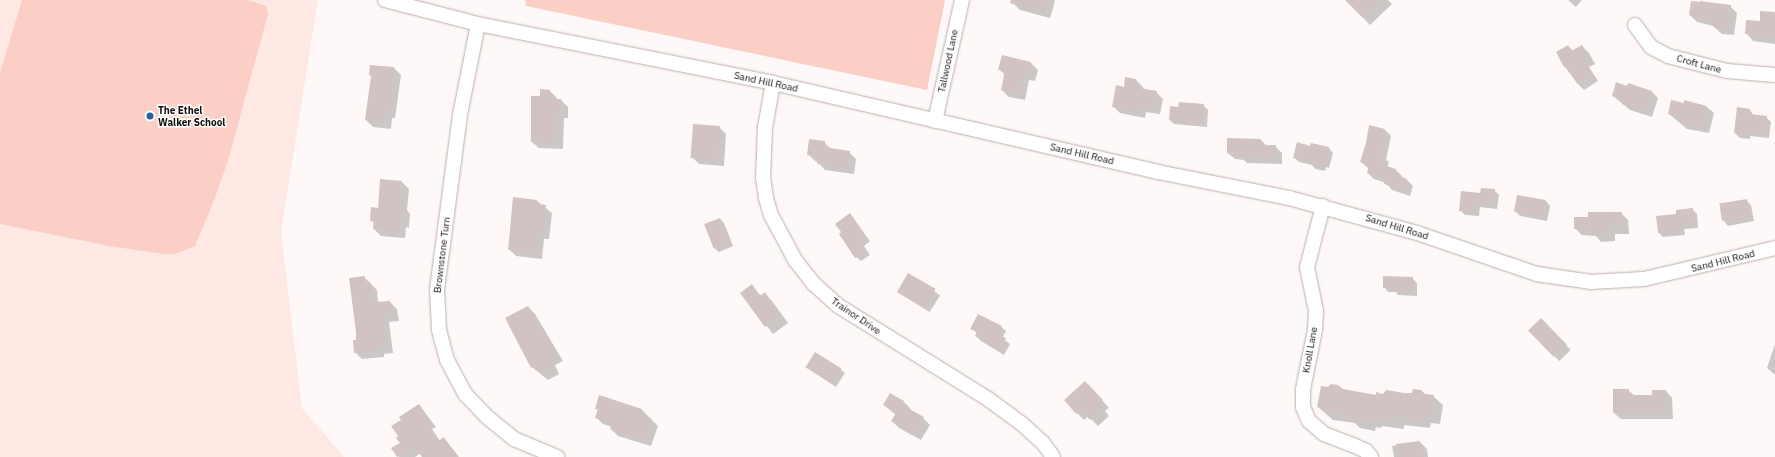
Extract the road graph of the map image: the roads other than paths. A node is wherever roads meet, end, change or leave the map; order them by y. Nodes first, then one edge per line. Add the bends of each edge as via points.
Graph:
1 (385, 0) edge
2 (962, 0) edge
3 (478, 24) junction
4 (1636, 25) dead end
5 (1775, 75) edge
6 (773, 84) junction
7 (936, 122) junction
8 (1323, 206) junction
9 (1775, 248) edge
10 (557, 457) edge
11 (1053, 457) edge
12 (1371, 457) edge

1 - 3 street, Sand Hill Road
2 - 7 street, Tallwood Lane
3 - 6 street, Sand Hill Road
3 - 10 street, Brownstone Turn via 460,115 437,289 439,330 447,360 466,395 487,417 514,439
4 - 5 street, Croft Lane via 1651,47 1668,56 1726,71
6 - 7 street, Sand Hill Road
6 - 11 street, Trainor Drive via 765,128 763,177 771,215 794,260 814,284 837,305 988,399 1022,424 1043,443
7 - 8 street, Sand Hill Road
8 - 9 street, Sand Hill Road via 1417,233 1537,274 1591,282 1644,279
8 - 12 street, Knoll Lane via 1307,267 1316,311 1315,330 1302,389 1303,408 1309,421 1324,434 1366,451

